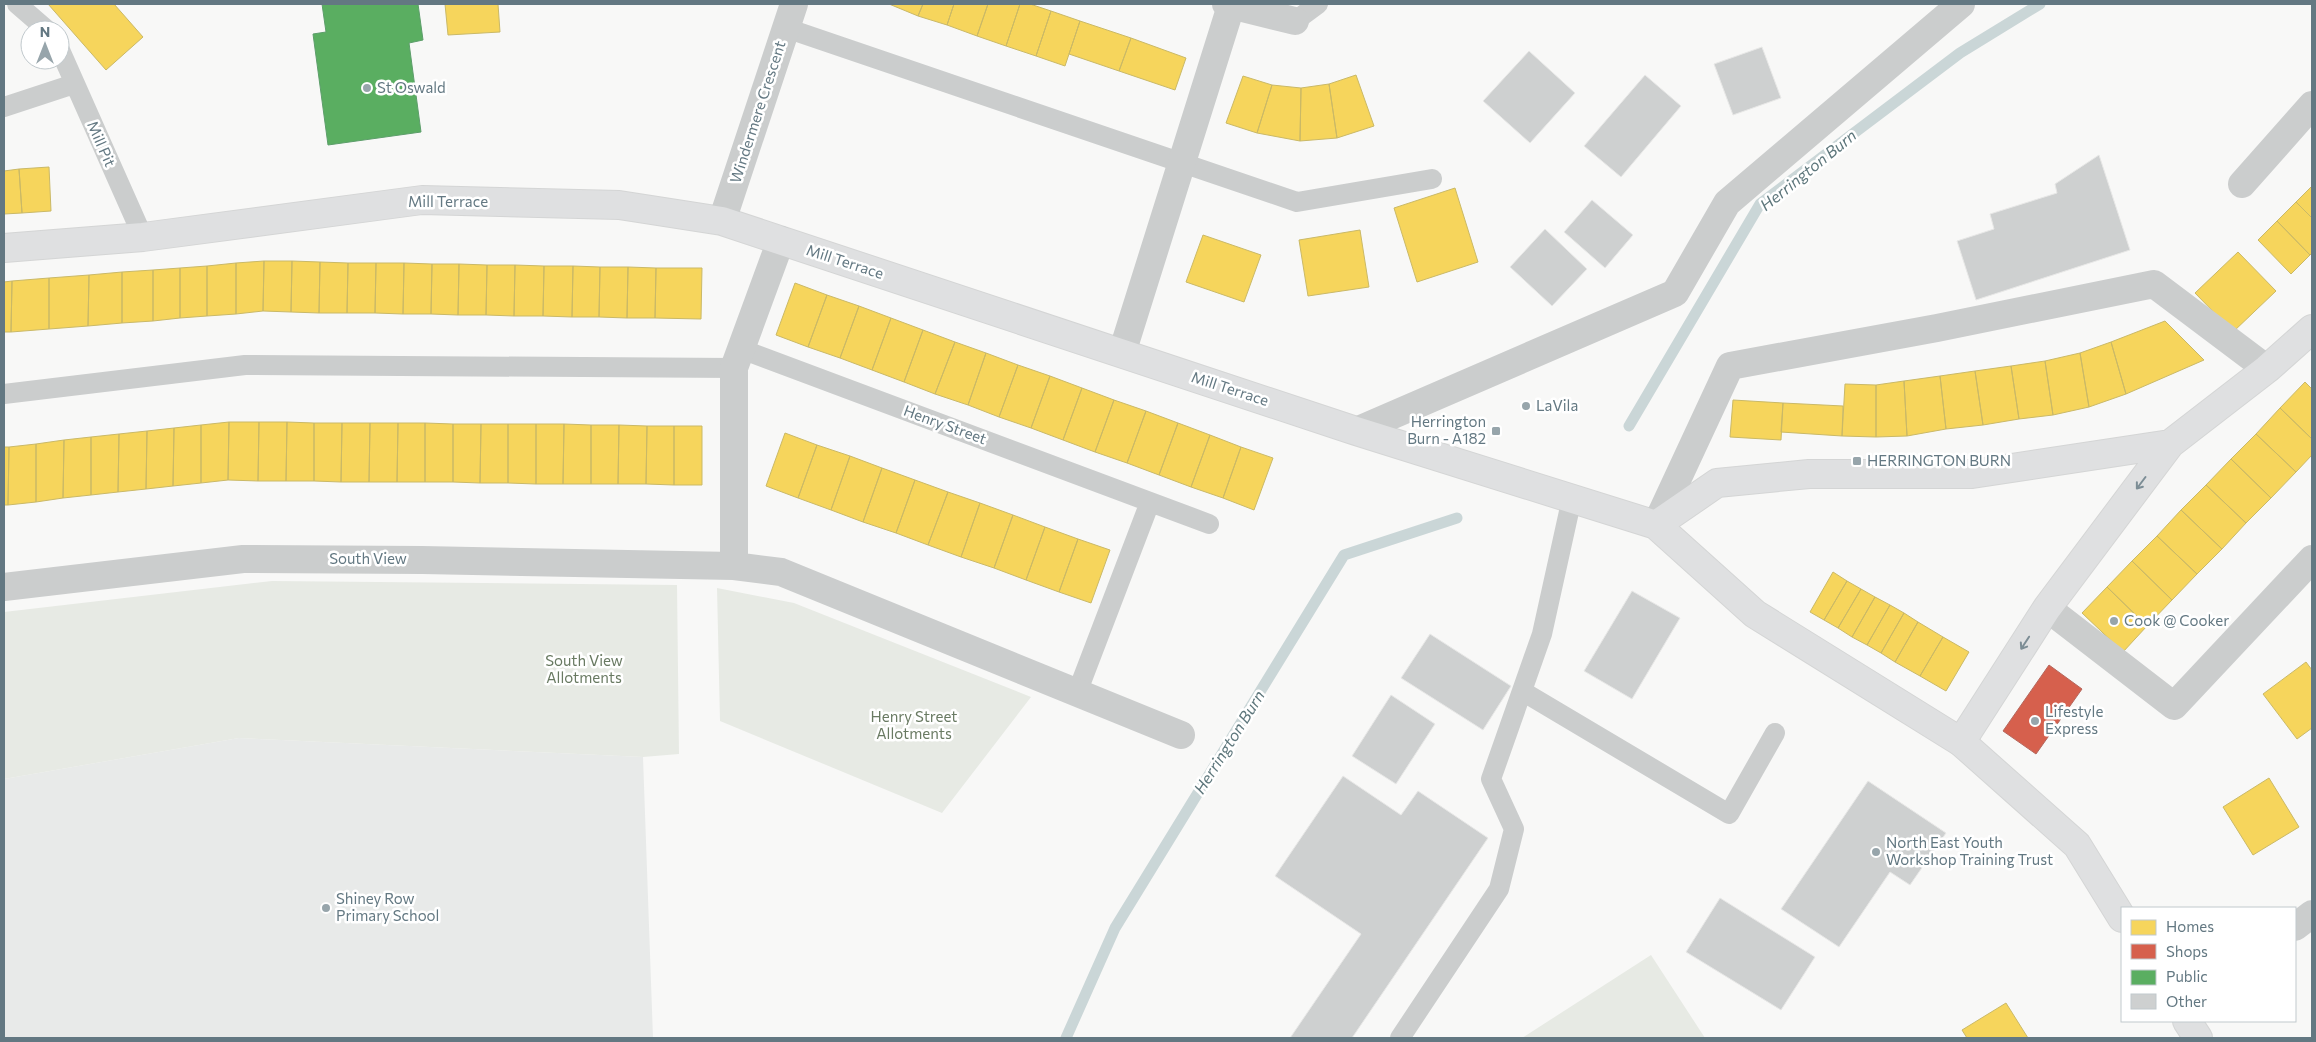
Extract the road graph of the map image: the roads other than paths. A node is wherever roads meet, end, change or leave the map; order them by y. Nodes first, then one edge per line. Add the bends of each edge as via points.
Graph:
1 (17, 4) edge
2 (1318, 4) edge
3 (1961, 4) edge
4 (1229, 5) edge
5 (790, 16) edge
6 (35, 20) edge
7 (1295, 21) joint
8 (68, 70) edge
9 (74, 84) junction
10 (4, 107) edge
11 (2311, 107) edge
12 (1182, 164) junction
13 (1432, 179) dead end
14 (2242, 184) dead end
15 (722, 221) junction
16 (143, 237) junction
17 (781, 240) junction
18 (4, 248) edge
19 (2309, 338) edge
20 (1122, 353) junction
21 (737, 359) junction
22 (2266, 369) junction
23 (4, 394) edge
24 (1356, 431) junction
25 (2170, 444) junction
26 (1572, 498) junction
27 (1150, 502) junction
28 (1209, 524) dead end
29 (1656, 525) junction
30 (2312, 559) edge
31 (734, 566) junction
32 (4, 587) edge
33 (2047, 608) junction
34 (1522, 690) junction
35 (1077, 693) junction
36 (1775, 733) dead end
37 (1181, 735) dead end
38 (1961, 742) junction
39 (2312, 914) edge
40 (2121, 916) edge
41 (2296, 926) edge
42 (2188, 1022) edge
43 (1400, 1038) edge
44 (2198, 1038) edge

1 - 6 lane
2 - 7 lane
3 - 24 street via 1726,203 1675,294
4 - 7 street
4 - 12 street
5 - 12 lane
5 - 15 street, Windermere Crescent
8 - 9 lane, Mill Pit
9 - 10 lane
9 - 16 lane, Mill Pit
11 - 14 street
12 - 13 lane via 1297,202
12 - 20 street
15 - 16 main road, Mill Terrace via 619,205 422,200
15 - 17 main road, Mill Terrace
16 - 18 main road, Mill Terrace
17 - 20 main road, Mill Terrace
17 - 21 street
19 - 22 main road
20 - 24 main road, Mill Terrace
21 - 23 lane via 244,365
21 - 27 lane, Henry Street
21 - 31 street
22 - 25 main road
22 - 29 street via 2154,284 1730,366
24 - 26 main road, Mill Terrace
25 - 29 main road via 1972,474 1809,474 1717,483
25 -> 33 main road
26 - 29 main road, Mill Terrace
26 - 34 lane via 1542,634
27 - 28 lane, Henry Street
27 - 35 lane
29 - 38 main road via 1755,614
30 - 33 street via 2174,706
31 - 32 street, South View via 243,559
31 - 35 street via 780,572
33 -> 38 main road
34 - 36 lane via 1729,814
34 - 43 lane via 1491,780 1514,830 1499,889
35 - 37 street
38 - 40 main road via 2077,845
39 - 41 street
42 - 44 main road

